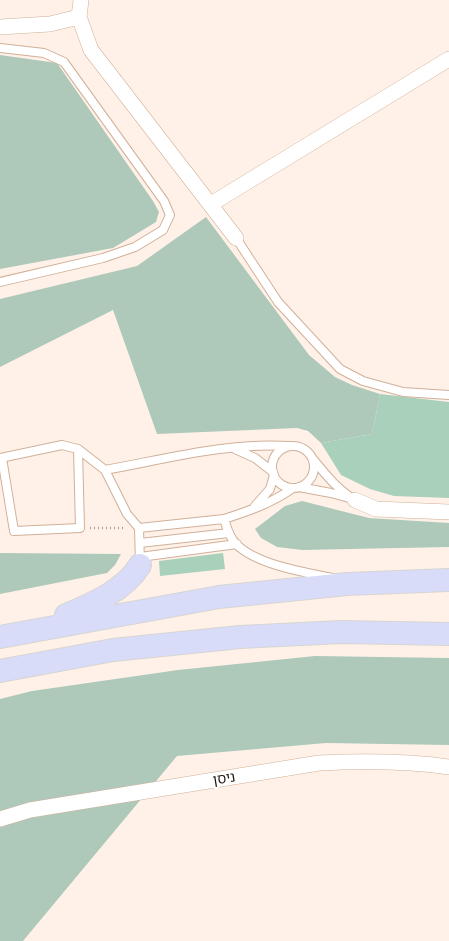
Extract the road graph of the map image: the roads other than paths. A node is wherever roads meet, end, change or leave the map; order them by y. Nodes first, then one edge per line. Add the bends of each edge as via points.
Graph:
1 (81, 0) edge
2 (79, 17) junction
3 (0, 28) edge
4 (0, 48) edge
5 (449, 59) edge
6 (211, 204) junction
7 (236, 238) joint
8 (0, 282) edge
9 (449, 395) edge
10 (290, 446) junction
11 (226, 448) junction
12 (78, 449) junction
13 (1, 458) edge
14 (313, 459) junction
15 (105, 470) junction
16 (274, 474) junction
17 (296, 488) junction
18 (355, 500) junction
19 (252, 510) junction
20 (449, 512) edge
21 (224, 519) junction
22 (140, 528) junction
23 (228, 533) junction
24 (140, 543) junction
25 (236, 544) junction
26 (140, 561) junction
27 (449, 580) edge
28 (359, 584) junction
29 (25, 632) junction
30 (449, 634) edge
31 (0, 637) edge
32 (0, 671) edge
33 (449, 767) edge
34 (0, 818) edge

1 - 2 street
2 - 3 street via 50,24
2 - 6 street via 91,50
4 - 8 lane via 44,53 64,62 164,201 170,215 163,230 135,247 103,258
5 - 6 street
6 - 7 street
7 - 9 lane via 278,302 340,369 363,381 403,392
10 - 11 lane via 267,444
10 - 14 lane via 304,448
10 - 16 lane via 274,458
11 - 15 lane
11 - 16 lane via 238,449 255,458
12 - 13 lane via 62,446
12 - 13 lane via 80,528 14,531
12 - 15 lane
14 - 17 lane via 314,473 310,479
14 - 18 lane via 329,479
15 - 22 lane via 127,514
16 - 17 lane via 281,484
16 - 19 lane via 270,489
17 - 18 lane via 331,493
17 - 19 lane
18 - 20 street via 376,509
19 - 21 lane
21 - 22 lane
21 - 23 lane
22 - 24 lane
23 - 24 lane
23 - 25 lane
24 - 26 lane
25 - 26 lane
25 - 28 lane via 258,558 281,566
26 - 29 highway via 134,575 93,604
27 - 28 highway
28 - 29 highway via 219,597
29 - 31 highway
30 - 32 highway via 341,632 240,637 113,650
33 - 34 street, ניסן via 352,761 319,763 30,810

